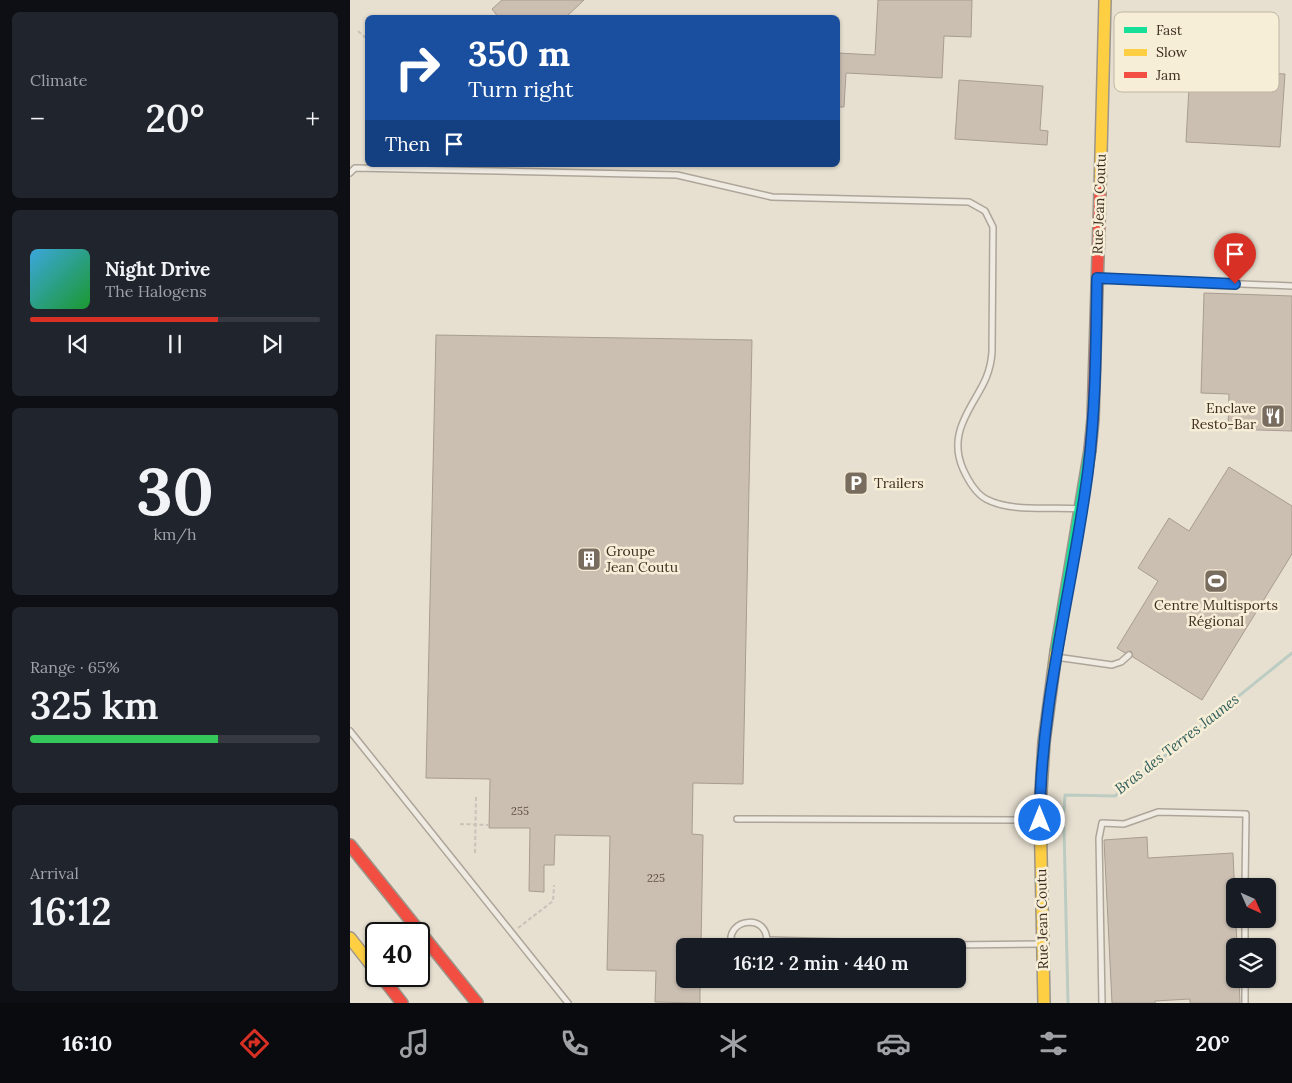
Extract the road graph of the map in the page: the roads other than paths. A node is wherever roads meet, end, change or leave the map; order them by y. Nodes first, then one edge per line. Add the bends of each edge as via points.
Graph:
1 (1105, 0) edge
2 (350, 173) edge
3 (1097, 278) junction
4 (1292, 286) edge
5 (1082, 509) junction
6 (1129, 655) dead end
7 (1056, 657) junction
8 (350, 731) edge
9 (736, 819) dead end
10 (1040, 820) junction
11 (350, 845) edge
12 (1245, 878) edge
13 (350, 938) edge
14 (731, 938) edge
15 (767, 938) edge
16 (1043, 944) junction
17 (966, 945) edge
18 (365, 957) edge
19 (389, 987) edge
20 (1245, 988) edge
21 (402, 1003) edge
22 (477, 1003) edge
23 (568, 1003) edge
24 (1044, 1003) edge
25 (1102, 1003) edge
26 (1245, 1003) edge

1 - 3 main road, Rue Jean Coutu
2 - 5 lane via 355,168 677,175 772,198 969,202 985,211 993,227 992,352 991,370 958,434 958,458 970,484 986,499 1008,505
3 - 4 lane
3 - 5 main road, Rue Jean Coutu via 1093,419
5 - 7 main road, Rue Jean Coutu
6 - 7 lane via 1112,665
7 - 10 main road, Rue Jean Coutu via 1044,740
8 - 23 lane
9 - 10 lane
10 - 16 main road, Rue Jean Coutu
11 - 22 main road
12 - 25 lane via 1246,814 1158,812 1124,824 1102,823 1099,838
13 - 18 main road
14 - 15 lane via 738,926 748,922 760,925
16 - 17 lane
16 - 24 main road, Rue Jean Coutu
19 - 21 main road
20 - 26 lane

